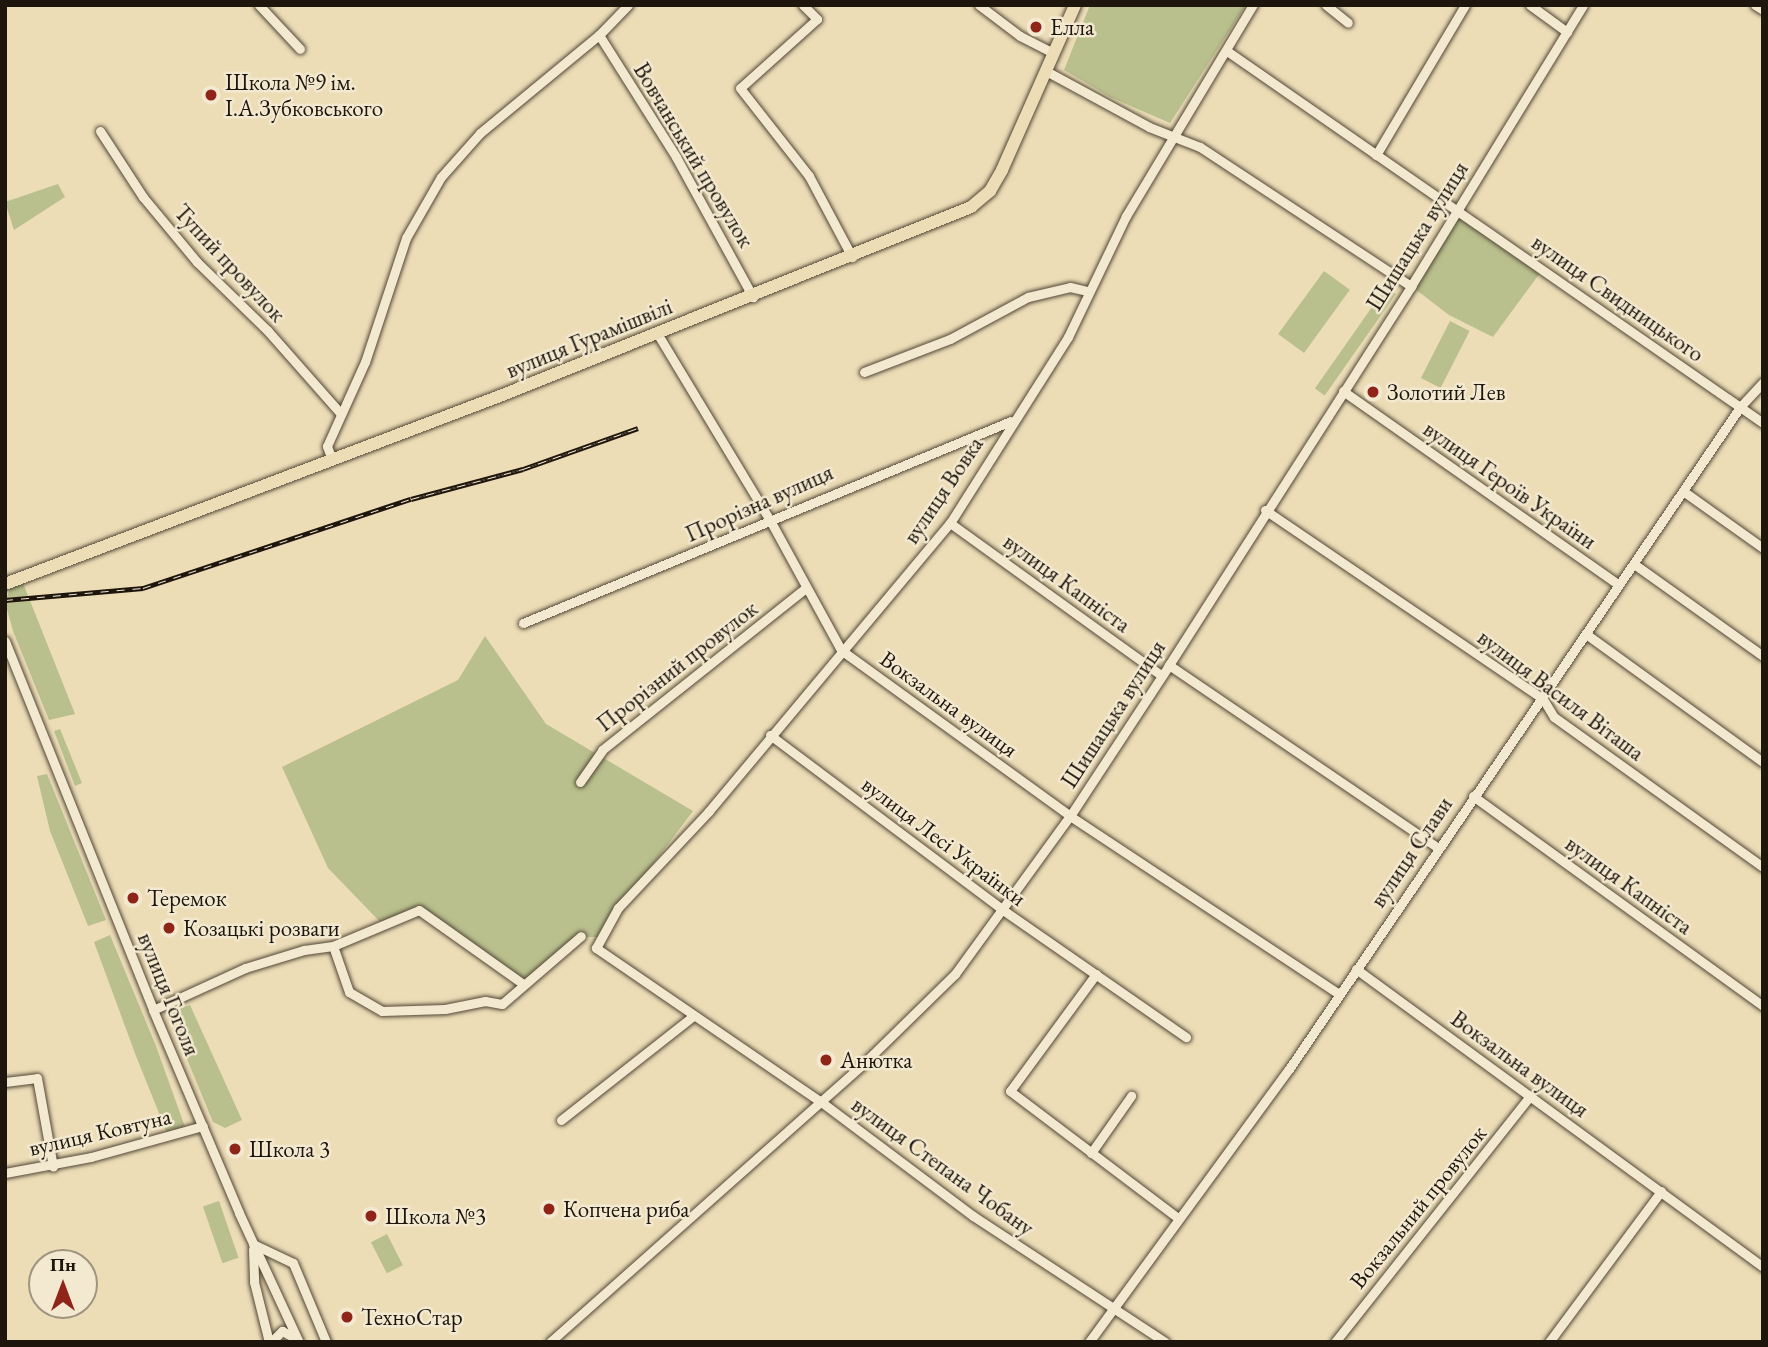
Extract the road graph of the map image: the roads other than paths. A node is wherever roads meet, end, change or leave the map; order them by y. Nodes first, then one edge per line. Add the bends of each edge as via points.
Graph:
1 (259, 5) edge
2 (628, 5) edge
3 (803, 5) edge
4 (979, 5) edge
5 (1075, 5) edge
6 (1252, 5) edge
7 (1326, 5) edge
8 (1465, 5) edge
9 (1530, 5) edge
10 (1583, 5) edge
11 (1755, 5) edge
12 (1763, 10) edge
13 (1348, 23) dead end
14 (1567, 32) junction
15 (599, 35) junction
16 (300, 49) dead end
17 (1227, 51) junction
18 (1054, 53) junction
19 (1046, 71) junction
20 (100, 131) dead end
21 (1171, 136) junction
22 (1376, 155) junction
23 (1454, 207) junction
24 (852, 257) junction
25 (1411, 286) junction
26 (1087, 291) junction
27 (754, 297) junction
28 (657, 333) junction
29 (864, 372) dead end
30 (1763, 382) edge
31 (1343, 391) junction
32 (1740, 407) junction
33 (341, 414) junction
34 (1011, 421) junction
35 (1763, 423) edge
36 (332, 460) junction
37 (1684, 491) junction
38 (1265, 510) junction
39 (771, 522) junction
40 (950, 523) junction
41 (1763, 548) edge
42 (1634, 564) junction
43 (5, 583) edge
44 (1619, 585) junction
45 (806, 587) junction
46 (523, 623) dead end
47 (1586, 634) junction
48 (5, 641) edge
49 (841, 650) junction
50 (1763, 656) edge
51 (1169, 665) junction
52 (1161, 675) junction
53 (1542, 699) junction
54 (770, 735) junction
55 (1763, 762) edge
56 (580, 782) dead end
57 (1473, 796) junction
58 (1070, 816) junction
59 (1437, 847) junction
60 (1763, 867) edge
61 (1003, 910) junction
62 (581, 936) dead end
63 (333, 946) junction
64 (596, 948) joint
65 (1356, 969) junction
66 (1096, 975) junction
67 (523, 984) junction
68 (1339, 994) junction
69 (1763, 1006) edge
70 (153, 1010) junction
71 (692, 1017) junction
72 (1186, 1037) dead end
73 (5, 1082) edge
74 (1131, 1096) dead end
75 (1530, 1096) junction
76 (821, 1102) junction
77 (561, 1120) dead end
78 (203, 1126) junction
79 (1091, 1153) junction
80 (52, 1167) junction
81 (5, 1173) edge
82 (1661, 1191) junction
83 (1178, 1218) junction
84 (253, 1244) junction
85 (293, 1263) junction
86 (1763, 1267) edge
87 (270, 1278) junction
88 (1112, 1307) junction
89 (299, 1341) edge
90 (270, 1342) edge
91 (326, 1342) edge
92 (550, 1342) edge
93 (1089, 1342) edge
94 (1165, 1342) edge
95 (1335, 1342) edge
96 (1549, 1342) edge

1 - 16 street
2 - 15 street
3 - 24 street via 817,19 740,88 809,176
4 - 18 street via 1020,36
5 - 18 main road, вулиця Гурамішвілі
6 - 17 street, вулиця Вовка
7 - 13 street
8 - 22 street
9 - 14 street
10 - 14 street, Шишацька вулиця
11 - 12 street
14 - 23 street, Шишацька вулиця
15 - 27 street, Вовчанський провулок via 676,157
15 - 33 street via 480,133 441,177 406,238 365,362
17 - 21 street, вулиця Вовка
17 - 22 street, вулиця Свидницького
18 - 19 main road, вулиця Гурамішвілі
19 - 21 street
19 - 24 main road, вулиця Гурамішвілі via 1002,170 981,200
20 - 33 street, Тупий провулок via 143,197 197,262 267,330
21 - 25 street via 1200,147
21 - 26 street, вулиця Вовка
22 - 23 street, вулиця Свидницького
23 - 25 street, Шишацька вулиця
23 - 32 street, вулиця Свидницького
24 - 27 main road, вулиця Гурамішвілі
25 - 31 street, Шишацька вулиця
26 - 29 street via 1070,288 1028,297 950,339
26 - 34 street, вулиця Вовка via 1068,337
27 - 28 main road, вулиця Гурамішвілі
28 - 36 main road, вулиця Гурамішвілі
28 - 39 street, Вокзальна вулиця
30 - 32 street, вулиця Слави
31 - 38 street, Шишацька вулиця
31 - 44 street, вулиця Героїв України
32 - 35 street, вулиця Свидницького
32 - 37 street, вулиця Слави
33 - 36 street via 327,446
34 - 39 street, Прорізна вулиця via 839,489
34 - 40 street, вулиця Вовка
36 - 43 main road, вулиця Гурамішвілі
37 - 41 street
37 - 42 street, вулиця Слави
38 - 51 street, Шишацька вулиця
38 - 53 street, вулиця Василя Віташа
39 - 45 street, Вокзальна вулиця
39 - 46 street, Прорізна вулиця
40 - 49 street, вулиця Вовка
40 - 52 street, вулиця Капніста
42 - 44 street, вулиця Слави
42 - 50 street
44 - 47 street, вулиця Слави
45 - 49 street, Вокзальна вулиця
45 - 56 street, Прорізний провулок via 602,750
47 - 53 street, вулиця Слави
47 - 55 street
48 - 70 street, вулиця Гоголя
49 - 54 street, вулиця Вовка
49 - 58 street, Вокзальна вулиця
51 - 52 street, Шишацька вулиця
51 - 59 street
52 - 58 street, Шишацька вулиця
53 - 57 street, вулиця Слави
53 - 60 street, вулиця Василя Віташа via 1554,717
54 - 61 street, вулиця Лесі Українки
54 - 64 street, вулиця Вовка via 669,857 618,908
57 - 59 street, вулиця Слави
57 - 69 street, вулиця Капніста
58 - 61 street, Шишацька вулиця
58 - 68 street, Вокзальна вулиця
59 - 65 street, вулиця Слави
61 - 66 street, вулиця Лесі Українки
61 - 76 street, Шишацька вулиця via 926,1006
62 - 67 street
63 - 67 street via 419,910
63 - 67 street via 349,992 382,1011 445,1009 485,1001 502,1004
63 - 70 street via 245,968
64 - 71 street, вулиця Степана Чобану
65 - 68 street, вулиця Слави
65 - 75 street, Вокзальна вулиця
66 - 72 street, вулиця Лесі Українки
66 - 79 street via 1010,1087 1013,1094
68 - 83 street, вулиця Слави
70 - 78 street, вулиця Гоголя
71 - 76 street, вулиця Степана Чобану
71 - 77 street
73 - 80 street via 37,1078
74 - 79 street
75 - 82 street, Вокзальна вулиця
75 - 95 street, Вокзальний провулок
76 - 88 street, вулиця Степана Чобану via 973,1216
76 - 92 street, Шишацька вулиця
78 - 80 street, вулиця Ковтуна
78 - 84 street, вулиця Гоголя
79 - 83 street
80 - 81 street, вулиця Ковтуна
82 - 86 street, Вокзальна вулиця
82 - 96 street
83 - 88 street, вулиця Слави
84 - 85 street
84 - 87 street, вулиця Гоголя
84 - 90 street, вулиця Гоголя via 254,1282
85 - 87 street via 278,1259 270,1263
85 - 91 street
87 - 89 street, вулиця Гоголя
88 - 93 street, вулиця Слави
88 - 94 street, вулиця Степана Чобану
89 - 90 street, вулиця Гоголя via 288,1331 275,1333

